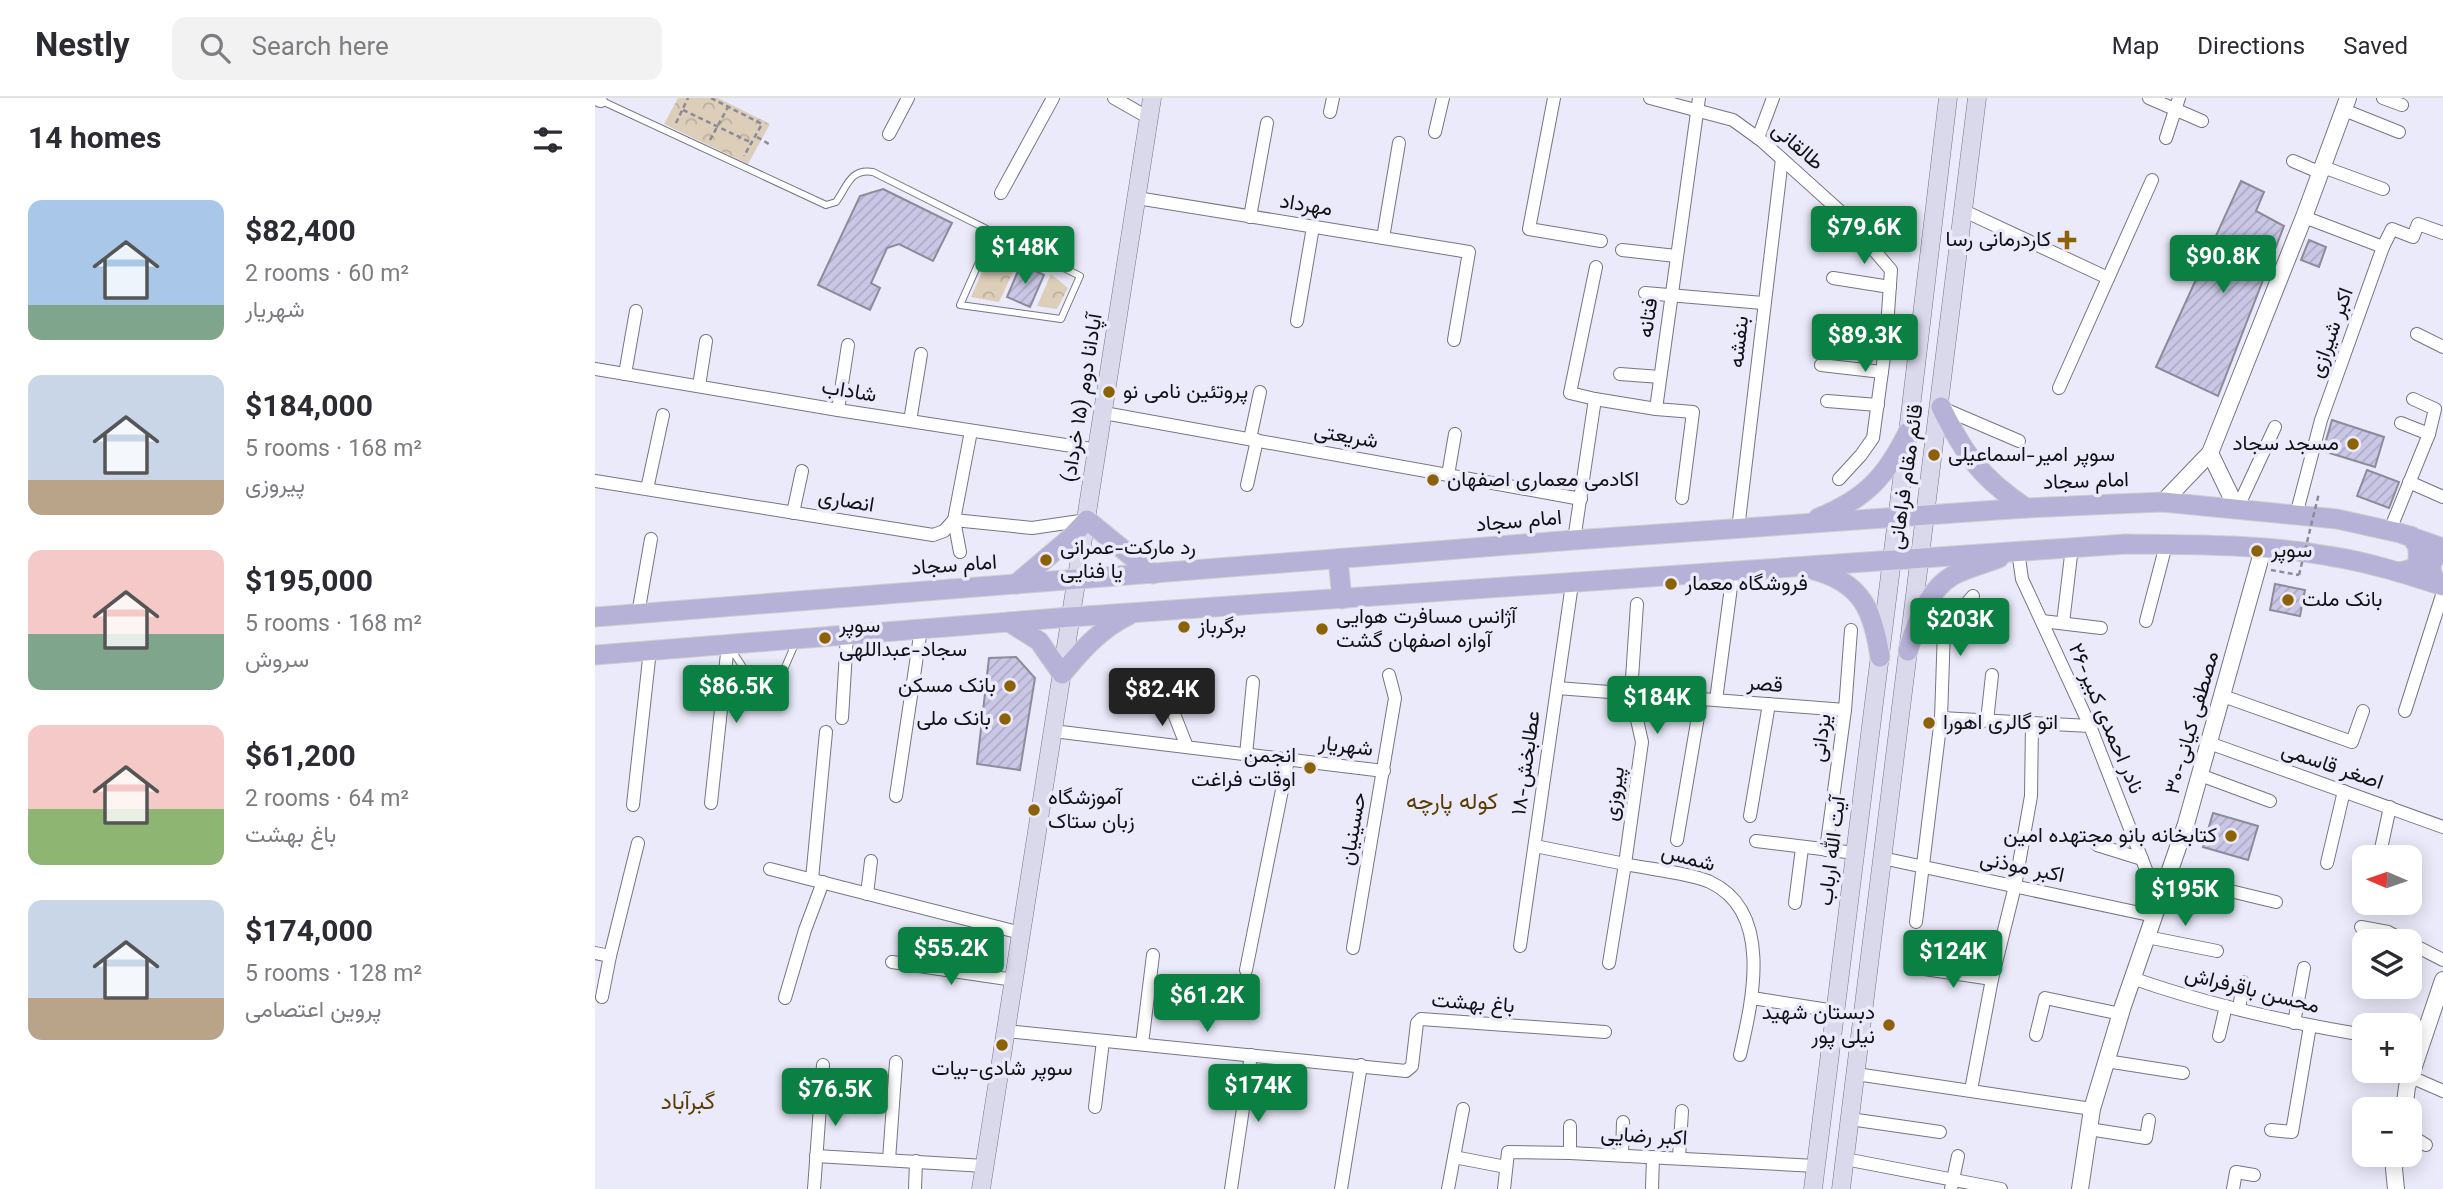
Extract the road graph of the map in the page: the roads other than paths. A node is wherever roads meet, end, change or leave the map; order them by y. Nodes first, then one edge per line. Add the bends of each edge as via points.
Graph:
1 (908, 98) edge
2 (1053, 98) edge
3 (1114, 98) edge
4 (1152, 98) edge
5 (1333, 98) edge
6 (1443, 98) edge
7 (1554, 98) edge
8 (1650, 98) edge
9 (1773, 98) edge
10 (1948, 98) edge
11 (1977, 98) edge
12 (2150, 98) edge
13 (2383, 98) edge
14 (598, 100) edge
15 (1697, 104) edge
16 (2177, 104) edge
17 (2346, 104) edge
18 (2402, 105) dead end
19 (1330, 112) dead end
20 (1149, 118) junction
21 (2202, 121) dead end
22 (1267, 123) dead end
23 (1435, 132) dead end
24 (2399, 132) dead end
25 (889, 134) dead end
26 (1758, 138) junction
27 (2166, 138) dead end
28 (1399, 143) dead end
29 (1782, 159) junction
30 (2293, 161) dead end
31 (2322, 170) junction
32 (2152, 180) dead end
33 (2383, 189) dead end
34 (1001, 193) dead end
35 (1137, 198) junction
36 (1962, 210) junction
37 (1250, 217) junction
38 (2304, 217) junction
39 (1313, 227) junction
40 (992, 233) junction
41 (2443, 233) edge
42 (1383, 238) junction
43 (1601, 241) dead end
44 (2383, 247) junction
45 (1622, 250) dead end
46 (1676, 256) junction
47 (1596, 267) dead end
48 (1833, 278) dead end
49 (2108, 278) junction
50 (1890, 287) junction
51 (1645, 293) dead end
52 (1671, 296) junction
53 (1763, 303) junction
54 (636, 311) dead end
55 (1297, 321) dead end
56 (1838, 322) dead end
57 (1887, 330) junction
58 (2417, 334) dead end
59 (1454, 340) dead end
60 (706, 341) dead end
61 (848, 345) dead end
62 (2443, 347) edge
63 (921, 354) dead end
64 (1821, 365) dead end
65 (595, 369) edge
66 (1882, 372) junction
67 (625, 373) junction
68 (1620, 374) dead end
69 (1660, 377) junction
70 (699, 386) junction
71 (1914, 386) junction
72 (2059, 388) dead end
73 (1260, 392) dead end
74 (1941, 397) junction
75 (1595, 399) junction
76 (2413, 399) dead end
77 (1827, 401) dead end
78 (1878, 405) junction
79 (1656, 409) junction
80 (838, 410) junction
81 (1104, 413) junction
82 (663, 415) dead end
83 (910, 421) junction
84 (2401, 422) dead end
85 (2275, 427) dead end
86 (971, 430) junction
87 (1909, 432) junction
88 (2429, 434) junction
89 (1455, 435) dead end
90 (1253, 440) junction
91 (2019, 441) dead end
92 (1098, 450) junction
93 (2210, 453) junction
94 (802, 471) dead end
95 (1448, 475) junction
96 (1839, 479) dead end
97 (595, 481) edge
98 (2409, 482) junction
99 (1247, 485) dead end
100 (647, 489) junction
101 (2443, 496) edge
102 (1682, 498) dead end
103 (1581, 499) junction
104 (2163, 502) junction
105 (2026, 508) junction
106 (2237, 509) junction
107 (793, 513) junction
108 (2296, 515) junction
109 (1924, 517) junction
110 (1898, 518) junction
111 (954, 520) junction
112 (1087, 520) junction
113 (1802, 524) junction
114 (1738, 529) junction
115 (2390, 530) junction
116 (2410, 536) junction
117 (651, 539) dead end
118 (1574, 540) junction
119 (2166, 545) junction
120 (2072, 547) junction
121 (2443, 550) edge
122 (2018, 551) junction
123 (960, 552) dead end
124 (2261, 558) junction
125 (1338, 559) junction
126 (1892, 560) junction
127 (1919, 565) junction
128 (1799, 567) junction
129 (1733, 572) junction
130 (2399, 572) junction
131 (1153, 574) junction
132 (1077, 580) junction
133 (1016, 584) junction
134 (1571, 584) junction
135 (2442, 587) edge
136 (1973, 596) dead end
137 (1342, 599) junction
138 (1637, 604) dead end
139 (1133, 613) junction
140 (638, 614) junction
141 (595, 617) edge
142 (1071, 617) junction
143 (2042, 621) junction
144 (2146, 621) dead end
145 (1009, 622) junction
146 (2063, 623) junction
147 (2101, 628) dead end
148 (921, 629) junction
149 (1851, 630) dead end
150 (846, 635) junction
151 (797, 639) junction
152 (729, 644) junction
153 (650, 650) junction
154 (1908, 651) junction
155 (595, 655) edge
156 (1880, 657) junction
157 (1062, 674) junction
158 (1389, 675) dead end
159 (1992, 675) dead end
160 (1253, 682) dead end
161 (1557, 688) junction
162 (1631, 694) junction
163 (1167, 696) dead end
164 (2223, 696) junction
165 (1701, 699) junction
166 (1716, 700) junction
167 (1769, 704) junction
168 (1845, 710) junction
169 (2363, 711) dead end
170 (2405, 711) dead end
171 (842, 718) dead end
172 (1941, 718) junction
173 (1987, 721) junction
174 (2032, 723) junction
175 (2090, 726) junction
176 (826, 732) dead end
177 (1053, 732) junction
178 (2209, 743) junction
179 (1187, 747) junction
180 (1246, 755) junction
181 (1288, 760) junction
182 (1384, 771) junction
183 (2200, 775) junction
184 (2344, 791) junction
185 (896, 796) dead end
186 (2270, 801) dead end
187 (711, 803) dead end
188 (633, 805) dead end
189 (2390, 807) junction
190 (1750, 816) dead end
191 (2443, 827) edge
192 (1678, 840) dead end
193 (1756, 841) dead end
194 (638, 843) dead end
195 (1535, 845) junction
196 (2097, 845) dead end
197 (2382, 845) edge
198 (1802, 848) junction
199 (1826, 850) junction
200 (1856, 853) junction
201 (1882, 858) junction
202 (2142, 859) junction
203 (871, 861) dead end
204 (2327, 863) dead end
205 (1625, 864) junction
206 (1923, 866) junction
207 (770, 869) dead end
208 (2168, 876) junction
209 (818, 881) junction
210 (2015, 886) junction
211 (1851, 891) junction
212 (867, 894) junction
213 (1878, 894) junction
214 (2276, 902) dead end
215 (1795, 903) dead end
216 (2156, 909) junction
217 (1916, 922) dead end
218 (2361, 927) dead end
219 (2372, 929) edge
220 (1021, 933) junction
221 (2147, 937) junction
222 (1520, 946) dead end
223 (1353, 948) dead end
224 (2422, 949) edge
225 (2217, 951) dead end
226 (595, 953) edge
227 (1153, 955) dead end
228 (610, 956) junction
229 (2443, 960) edge
230 (893, 962) dead end
231 (1609, 962) dead end
232 (1918, 968) dead end
233 (2304, 968) dead end
234 (1246, 970) dead end
235 (2133, 978) junction
236 (1992, 979) junction
237 (1014, 980) junction
238 (2243, 982) dead end
239 (2442, 986) edge
240 (602, 997) dead end
241 (785, 998) dead end
242 (1752, 998) junction
243 (2233, 1008) junction
244 (1835, 1011) junction
245 (2120, 1014) junction
246 (2294, 1023) junction
247 (2310, 1026) junction
248 (2422, 1028) edge
249 (1006, 1031) junction
250 (1605, 1032) dead end
251 (2352, 1033) edge
252 (2036, 1035) dead end
253 (2218, 1036) dead end
254 (1103, 1041) junction
255 (1142, 1044) junction
256 (1251, 1055) junction
257 (1740, 1055) dead end
258 (2106, 1061) junction
259 (896, 1062) dead end
260 (823, 1065) dead end
261 (1361, 1065) junction
262 (2183, 1073) dead end
263 (1856, 1074) junction
264 (2422, 1082) edge
265 (1971, 1090) junction
266 (2443, 1091) edge
267 (1095, 1107) dead end
268 (1462, 1109) dead end
269 (2092, 1109) junction
270 (1682, 1111) dead end
271 (1850, 1119) junction
272 (2149, 1120) dead end
273 (1623, 1122) dead end
274 (1570, 1126) dead end
275 (2089, 1129) junction
276 (2271, 1130) dead end
277 (1940, 1132) dead end
278 (2422, 1142) edge
279 (2426, 1145) dead end
280 (1570, 1153) junction
281 (1622, 1155) junction
282 (816, 1156) junction
283 (1958, 1156) dead end
284 (1454, 1157) junction
285 (1653, 1157) junction
286 (1679, 1157) junction
287 (889, 1160) junction
288 (1845, 1160) junction
289 (916, 1161) junction
290 (985, 1166) junction
291 (1816, 1166) junction
292 (1506, 1167) junction
293 (2394, 1167) edge
294 (2254, 1175) dead end
295 (1952, 1184) edge
296 (814, 1189) edge
297 (915, 1189) edge
298 (981, 1189) edge
299 (1231, 1189) edge
300 (1341, 1189) edge
301 (1448, 1189) edge
302 (1504, 1189) edge
303 (1652, 1189) edge
304 (1813, 1189) edge
305 (1841, 1189) edge
306 (2001, 1189) edge
307 (2080, 1189) edge
308 (2233, 1189) edge
309 (2396, 1189) edge

1 - 25 street
2 - 34 street
3 - 20 street
4 - 20 main road, آپادانا دوم (۱۵ خرداد)
5 - 19 street
6 - 23 street
7 - 43 street via 1529,229
8 - 15 street, طالقانی
9 - 26 street
10 - 71 main road, قائم مقام فراهانی
11 - 36 main road, قائم مقام فراهانی
12 - 16 street
13 - 18 street
14 - 40 lane via 826,205 836,202 854,174 866,170
15 - 26 street, طالقانی via 1733,120
15 - 46 street, فتانه
16 - 21 street
16 - 27 street
17 - 24 street
17 - 31 street
20 - 35 main road, آپادانا دوم (۱۵ خرداد)
22 - 37 street
26 - 29 street, طالقانی
28 - 42 street
29 - 50 street, طالقانی via 1843,214 1892,270
29 - 53 street, بنفشه
30 - 31 street
31 - 33 street
31 - 38 street
32 - 49 street
35 - 37 street, مهرداد
35 - 81 main road, آپادانا دوم (۱۵ خرداد)
36 - 49 street
36 - 74 main road, قائم مقام فراهانی
37 - 39 street, مهرداد
38 - 44 street
38 - 93 street
39 - 42 street, مهرداد
39 - 55 street
40 - 40 lane via 1080,276 1061,319 960,305
41 - 44 street via 2418,224 2413,237 2392,229
42 - 59 street, مهرداد via 1469,252
44 - 108 street, اکبر شیرازی via 2321,420
45 - 46 street
46 - 52 street, فتانه
47 - 75 street via 1570,393
48 - 50 street
49 - 72 street
50 - 57 street
51 - 52 street
52 - 53 street
52 - 69 street, فتانه
53 - 114 street, بنفشه
54 - 67 street
56 - 57 street
57 - 66 street
58 - 62 street
60 - 70 street
61 - 80 street
63 - 83 street
64 - 66 street
65 - 67 street, شاداب
66 - 78 street
67 - 70 street, شاداب
68 - 69 street
69 - 79 street, فتانه
70 - 80 street, شاداب
71 - 74 main road via 1918,398 1930,401
71 - 87 main road, قائم مقام فراهانی
73 - 90 street
74 - 91 street
74 - 105 main road via 1956,439 1976,467
74 - 109 main road, قائم مقام فراهانی
75 - 79 street
75 - 103 street
76 - 88 street via 2435,409
77 - 78 street
78 - 96 street via 1873,438
79 - 102 street via 1693,412
80 - 83 street, شاداب
81 - 90 street, شریعتی
81 - 92 main road, آپادانا دوم (۱۵ خرداد)
82 - 100 street
83 - 86 street, شاداب
84 - 88 street
85 - 106 street
86 - 92 street, شاداب
86 - 111 street
87 - 110 main road, قائم مقام فراهانی
87 - 113 main road via 1895,461 1876,482 1845,507
88 - 98 street
89 - 95 street
90 - 95 street, شریعتی
90 - 99 street
92 - 112 main road, آپادانا دوم (۱۵ خرداد)
93 - 104 street
93 - 106 street
94 - 107 street
95 - 103 street, شریعتی
97 - 100 street, انصاری
98 - 101 street
98 - 115 street
100 - 107 street, انصاری
103 - 118 street
104 - 105 main road, امام سجاد
104 - 106 main road, امام سجاد
105 - 109 main road, امام سجاد
106 - 108 main road, امام سجاد
107 - 111 street, انصاری via 933,535
108 - 115 main road, امام سجاد
109 - 110 main road, امام سجاد
109 - 127 main road, قائم مقام فراهانی
110 - 113 main road, امام سجاد
110 - 126 main road, آیت الله ارباب
111 - 112 street via 1032,528
111 - 123 street
112 - 131 main road
112 - 132 main road, آپادانا دوم (۱۵ خرداد)
112 - 133 main road
113 - 114 main road, امام سجاد
114 - 118 main road, امام سجاد
115 - 116 main road, امام سجاد
116 - 121 main road, امام سجاد
116 - 130 main road via 2419,547 2418,563
117 - 140 street
118 - 125 main road, امام سجاد
119 - 120 main road
119 - 124 main road
119 - 144 street
120 - 122 main road
120 - 146 street
121 - 135 main road via 2430,568 2432,578
122 - 127 main road
122 - 143 street, ۲۶-نادر احمدی کبیر via 2022,579
122 - 154 main road via 1951,577 1931,596 1915,625
124 - 130 main road via 2329,556
124 - 164 street, ۳۰-مصطفی کیانی
125 - 131 main road, امام سجاد
125 - 137 main road
126 - 127 main road
126 - 128 main road
126 - 156 main road, آیت الله ارباب
127 - 154 main road
128 - 129 main road
128 - 156 main road via 1833,575 1864,601 1876,627
129 - 134 main road
129 - 166 street
130 - 135 main road
131 - 132 main road, امام سجاد
132 - 133 main road, امام سجاد
132 - 142 main road, آپادانا دوم (۱۵ خرداد)
133 - 140 main road, امام سجاد
134 - 137 main road
134 - 161 street, ۱۸-عطابخش
135 - 170 street
136 - 172 street via 1944,630
137 - 139 main road
138 - 162 street, پیروزی
139 - 142 main road
139 - 157 main road via 1091,640
140 - 141 main road, امام سجاد
142 - 145 main road
142 - 157 main road, آپادانا دوم (۱۵ خرداد)
143 - 146 street
143 - 175 street, ۲۶-نادر احمدی کبیر
145 - 148 main road
145 - 157 main road via 1039,641
146 - 147 street
148 - 150 main road
148 - 185 street
149 - 168 street, یزدانی
150 - 151 main road
150 - 171 street
151 - 152 main road
151 - 152 lane via 779,681 753,681
152 - 153 main road
152 - 187 street
153 - 155 main road
153 - 188 street
154 - 201 main road
156 - 200 main road, آیت الله ارباب
157 - 177 main road, آپادانا دوم (۱۵ خرداد)
158 - 182 street, حسینیان via 1395,698
159 - 173 street
160 - 180 street
161 - 162 street, قصر
161 - 195 street, ۱۸-عطابخش
162 - 165 street, قصر
162 - 205 street, پیروزی via 1641,742
163 - 179 street
164 - 169 street via 2352,742
164 - 178 street, ۳۰-مصطفی کیانی
165 - 166 street, قصر
165 - 192 street
166 - 167 street, قصر
167 - 168 street, قصر
167 - 190 street
168 - 199 street, یزدانی
172 - 173 street
172 - 206 street
173 - 174 street
174 - 175 street
174 - 210 street via 2031,796
175 - 202 street, ۲۶-نادر احمدی کبیر
176 - 209 street
177 - 179 street, شهریار
177 - 220 main road, آپادانا دوم (۱۵ خرداد)
178 - 183 street, ۳۰-مصطفی کیانی
178 - 184 street, اصغر قاسمی
179 - 180 street, شهریار
180 - 181 street, شهریار
181 - 182 street, شهریار
181 - 234 street
182 - 223 street, حسینیان
183 - 186 street
183 - 208 street, ۳۰-مصطفی کیانی
184 - 189 street, اصغر قاسمی
184 - 204 street
189 - 191 street, اصغر قاسمی
189 - 197 street
193 - 198 street
194 - 228 street
195 - 205 street, شمس
195 - 222 street, ۱۸-عطابخش
196 - 202 street
198 - 199 street
198 - 215 street
199 - 200 street
200 - 211 main road, آیت الله ارباب
201 - 206 street, اکبر موذنی
201 - 213 main road
202 - 216 street, ۲۶-نادر احمدی کبیر
203 - 212 street
205 - 231 street
205 - 242 street, شمس via 1707,881 1735,900 1748,926 1753,954
206 - 210 street, اکبر موذنی
206 - 217 street
207 - 209 street
208 - 214 street
208 - 216 street, ۳۰-مصطفی کیانی
209 - 212 street
209 - 241 street
210 - 216 street, اکبر موذنی
210 - 236 street
211 - 213 main road
211 - 244 main road, آیت الله ارباب
212 - 220 street
213 - 263 main road
216 - 221 street, ۳۰-مصطفی کیانی
218 - 219 street
220 - 237 main road, آپادانا دوم (۱۵ خرداد)
221 - 225 street
221 - 235 street, ۳۰-مصطفی کیانی
224 - 229 street
226 - 228 street
227 - 255 street
228 - 240 street
230 - 237 street
232 - 236 street
233 - 246 street
235 - 243 street, محسن باقرفراش
235 - 245 street, ۳۰-مصطفی کیانی
236 - 265 street
237 - 249 main road, آپادانا دوم (۱۵ خرداد)
238 - 243 street
239 - 248 street
242 - 244 street
242 - 257 street, شمس
243 - 246 street, محسن باقرفراش
243 - 253 street
244 - 291 main road, آیت الله ارباب
245 - 252 street via 2045,998
245 - 258 street, ۳۰-مصطفی کیانی
246 - 247 street, محسن باقرفراش
247 - 251 street, محسن باقرفراش
247 - 276 street via 2292,1132
249 - 254 street, باغ بهشت
249 - 290 main road, آپادانا دوم (۱۵ خرداد)
250 - 261 street, باغ بهشت via 1421,1019 1410,1070
254 - 255 street, باغ بهشت
254 - 267 street
255 - 256 street, باغ بهشت
256 - 261 street, باغ بهشت
256 - 299 street
258 - 262 street
258 - 269 street, ۳۰-مصطفی کیانی
259 - 287 street
260 - 282 street
261 - 300 street
263 - 265 street
263 - 271 main road
264 - 266 street
265 - 269 street
268 - 284 street
269 - 275 street, ۳۰-مصطفی کیانی
270 - 286 street
271 - 277 street
271 - 288 main road
272 - 275 street via 2146,1138
273 - 281 street
274 - 280 street
275 - 307 street, ۳۰-مصطفی کیانی
278 - 279 street
280 - 281 street, اکبر رضایی
280 - 292 street, اکبر رضایی via 1508,1152
281 - 285 street, اکبر رضایی
282 - 287 street
282 - 296 street
283 - 295 street
284 - 292 street
284 - 301 street
285 - 286 street, اکبر رضایی
285 - 303 street
286 - 291 street, اکبر رضایی
287 - 289 street
288 - 295 street
288 - 305 main road
289 - 290 street
289 - 297 street
290 - 298 main road, آپادانا دوم (۱۵ خرداد)
291 - 304 main road, آیت الله ارباب
292 - 302 street
293 - 309 street
294 - 308 street via 2236,1172
295 - 306 street

